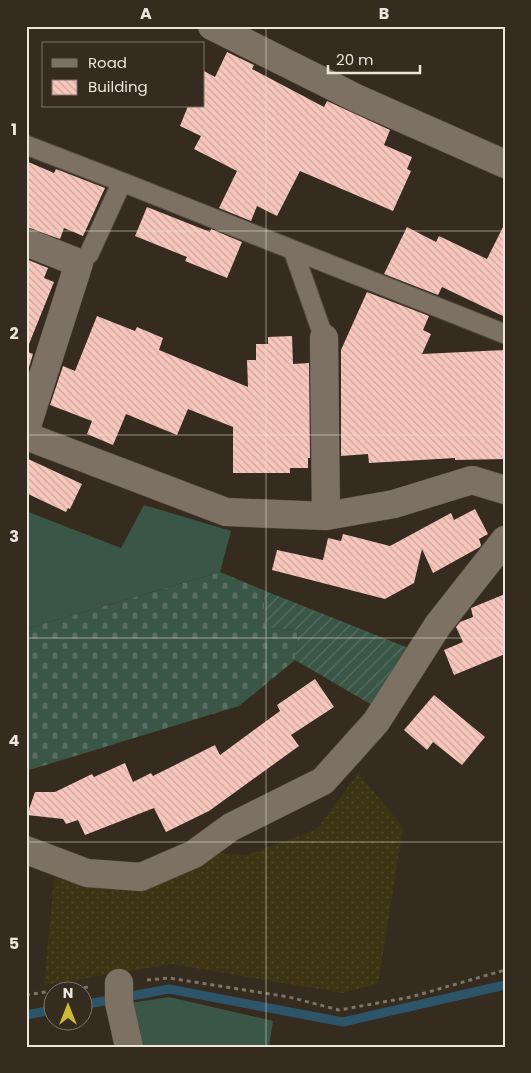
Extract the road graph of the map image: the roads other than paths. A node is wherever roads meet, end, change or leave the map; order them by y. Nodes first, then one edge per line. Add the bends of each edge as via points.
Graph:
1 (212, 26) edge
2 (26, 145) edge
3 (505, 164) edge
4 (122, 182) junction
5 (26, 242) edge
6 (292, 250) junction
7 (79, 263) junction
8 (505, 334) edge
9 (324, 338) joint
10 (26, 428) edge
11 (26, 436) edge
12 (505, 490) edge
13 (326, 516) junction
14 (505, 540) edge
15 (26, 850) edge
16 (118, 992) road end
17 (129, 1047) edge

1 - 3 street via 356,98
2 - 4 lane
4 - 6 lane
4 - 7 lane via 89,254
5 - 7 street
6 - 8 lane
6 - 9 lane
7 - 10 street
9 - 13 street
11 - 13 street via 226,512
12 - 13 street via 472,480 394,504
14 - 15 street via 438,625 376,722 323,781 230,827 194,854 141,877 87,873
16 - 17 street

